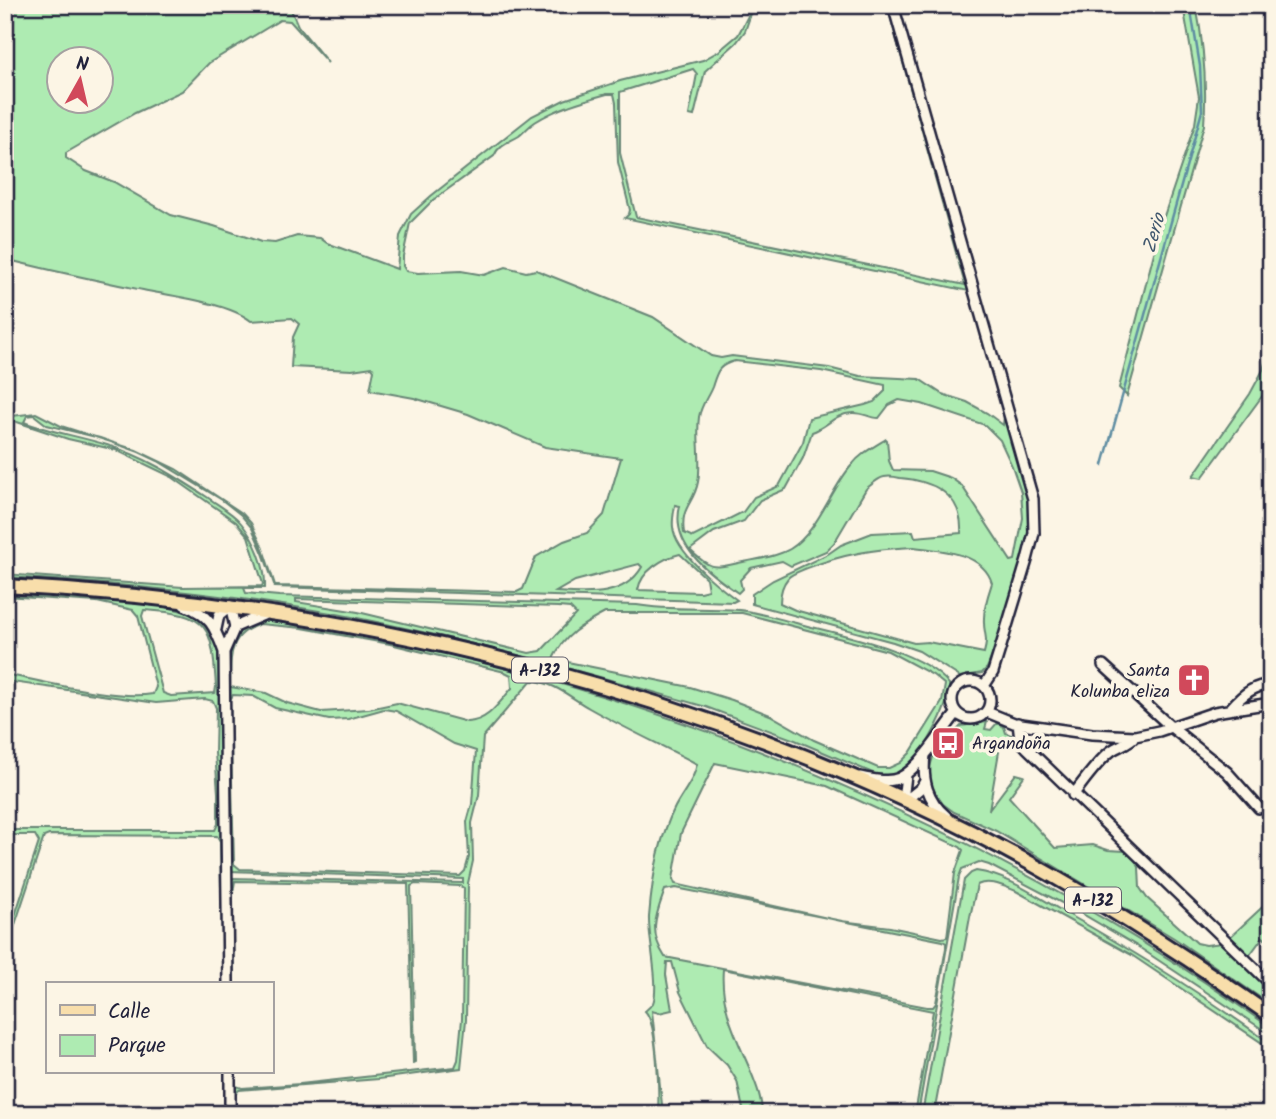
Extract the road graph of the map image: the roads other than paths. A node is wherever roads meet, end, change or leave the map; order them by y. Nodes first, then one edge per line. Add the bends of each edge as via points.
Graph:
1 (893, 5) edge
2 (5, 586) edge
3 (168, 598) junction
4 (230, 606) junction
5 (273, 612) junction
6 (235, 627) junction
7 (216, 630) junction
8 (224, 652) junction
9 (1103, 665) dead end
10 (1271, 685) edge
11 (984, 686) junction
12 (1271, 703) edge
13 (1231, 708) junction
14 (987, 712) junction
15 (957, 713) junction
16 (1018, 723) junction
17 (1171, 727) junction
18 (1135, 736) junction
19 (925, 755) junction
20 (839, 771) junction
21 (906, 775) junction
22 (925, 781) junction
23 (1073, 795) junction
24 (905, 801) junction
25 (1259, 808) dead end
26 (957, 825) junction
27 (228, 982) edge
28 (1271, 984) edge
29 (1271, 1016) edge
30 (230, 1074) edge
31 (230, 1114) edge

1 - 11 street via 1033,499 1031,548 1002,646
2 - 3 main road, A-132
3 - 4 main road, A-132
3 - 7 street via 193,608
4 - 5 main road, A-132
4 - 6 street
4 - 7 street via 219,615
5 - 6 street
5 - 20 main road, A-132 via 379,631 571,679 745,734
6 - 8 street
7 - 8 street
8 - 27 street
9 - 17 street
10 - 13 street via 1243,694
11 - 14 street via 990,699
11 - 15 street via 972,681 959,686 952,702
12 - 13 street
13 - 17 street
14 - 15 street via 974,719
14 - 16 street
15 - 19 street
16 - 18 street
16 - 23 street via 1020,740
17 - 18 street
17 - 25 street via 1227,772
18 - 23 street via 1101,760
19 - 21 street
19 - 22 street
20 - 21 street via 881,781
20 - 24 main road, A-132
21 - 24 street
22 - 24 street
22 - 26 street via 937,808
23 - 28 street
24 - 26 main road, A-132
26 - 29 main road, A-132 via 1112,910
30 - 31 street

